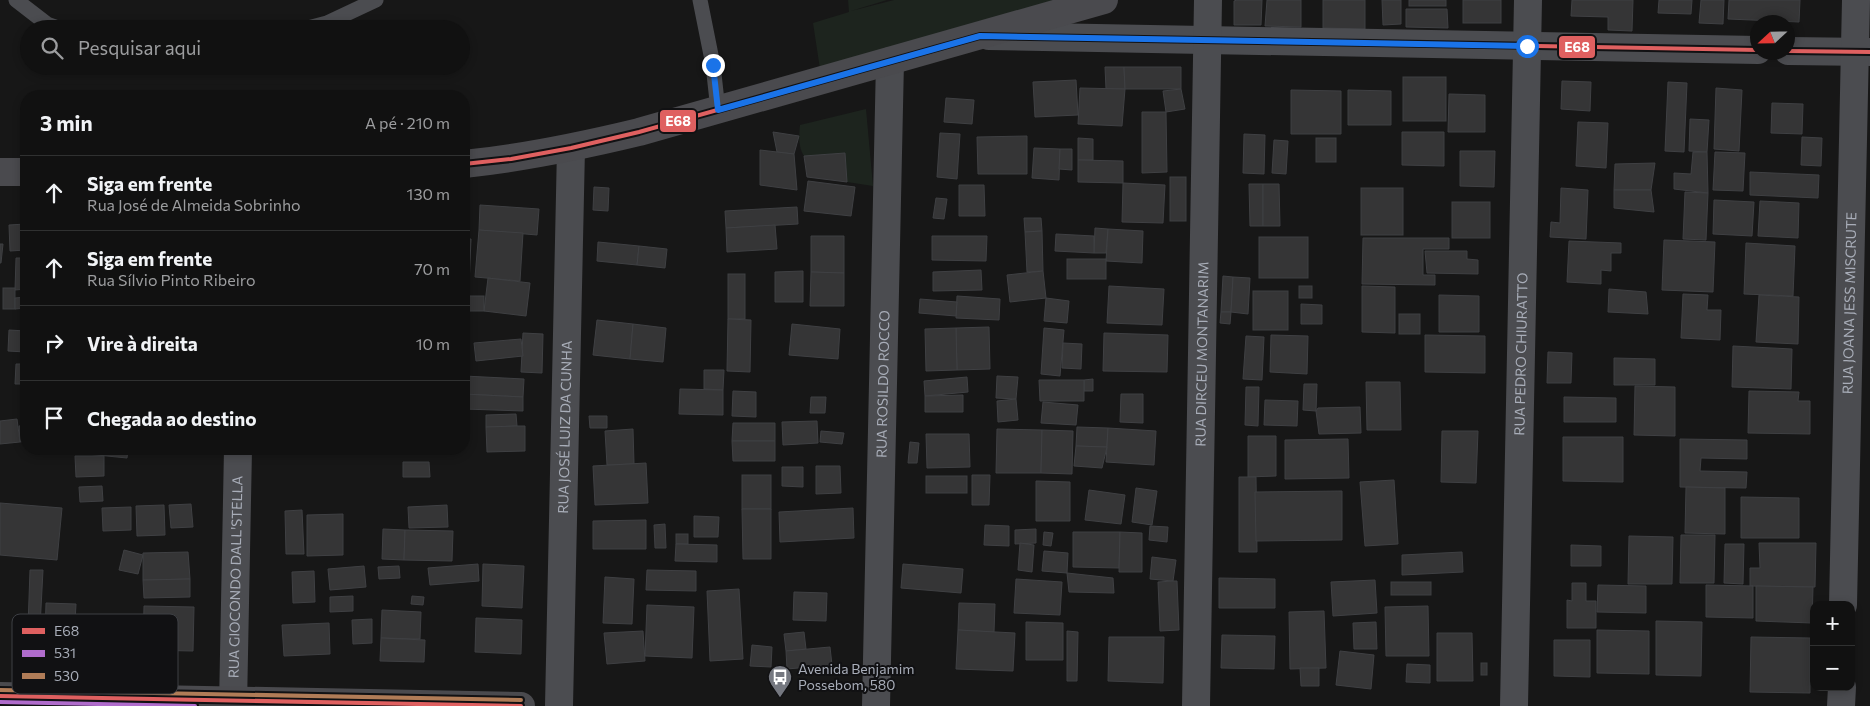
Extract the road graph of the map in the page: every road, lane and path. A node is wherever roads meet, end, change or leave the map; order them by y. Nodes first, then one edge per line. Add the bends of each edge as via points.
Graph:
1 (16, 0) edge
2 (376, 0) edge
3 (700, 0) edge
4 (1104, 0) edge
5 (1208, 0) edge
6 (1528, 0) edge
7 (1856, 0) edge
8 (42, 20) edge
9 (333, 20) edge
10 (980, 36) junction
11 (1208, 40) junction
12 (1527, 46) junction
13 (1750, 50) edge
14 (1795, 51) edge
15 (1862, 52) edge
16 (890, 61) junction
17 (718, 110) junction
18 (571, 148) junction
19 (470, 163) edge
20 (0, 172) edge
21 (20, 172) edge
22 (238, 455) edge
23 (1843, 601) edge
24 (1842, 691) edge
25 (0, 696) edge
26 (233, 703) edge
27 (521, 706) edge
28 (559, 706) edge
29 (876, 706) edge
30 (1196, 706) edge
31 (1514, 706) edge
32 (1841, 706) edge

1 - 8 lane
2 - 9 lane
3 - 17 lane
4 - 10 street
5 - 11 street, RUA DIRCEU MONTANARIM
6 - 12 street, RUA PEDRO CHIURATTO
7 - 15 street, RUA JOANA JESS MISCRUTE
10 - 11 street
10 - 16 street
11 - 12 street
11 - 30 street, RUA DIRCEU MONTANARIM
12 - 13 street
12 - 31 street, RUA PEDRO CHIURATTO
14 - 15 street
15 - 23 street, RUA JOANA JESS MISCRUTE
16 - 17 street
16 - 29 street, RUA ROSILDO ROCCO
17 - 18 street
18 - 19 street
18 - 28 street, RUA JOSÉ LUIZ DA CUNHA
20 - 21 street
22 - 26 street, RUA GIOCONDO DALL'STELLA
24 - 32 street
25 - 26 street
26 - 27 street

